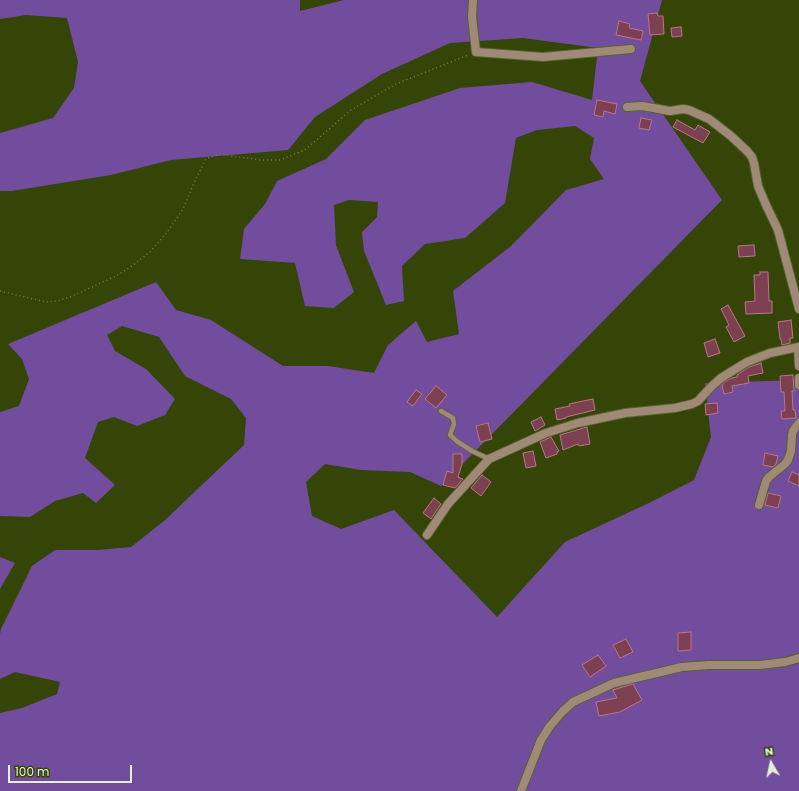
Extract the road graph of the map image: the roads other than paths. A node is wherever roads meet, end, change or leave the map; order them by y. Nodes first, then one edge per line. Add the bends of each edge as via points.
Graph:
1 (473, 0) edge
2 (631, 49) dead end
3 (627, 107) dead end
4 (799, 308) edge
5 (798, 347) edge
6 (799, 366) edge
7 (799, 378) edge
8 (799, 385) edge
9 (441, 411) dead end
10 (798, 425) edge
11 (489, 459) junction
12 (759, 505) dead end
13 (427, 535) dead end
14 (799, 658) edge
15 (522, 791) edge

1 - 2 street via 476,52 543,57
3 - 4 street via 689,110 709,119 747,151 754,163 758,186 778,230
5 - 6 street
5 - 11 street via 770,353 747,362 721,378 692,404 625,413 578,423 546,433
7 - 8 street
9 - 11 lane via 454,418 450,435 472,451
10 - 12 street via 792,435 788,460 766,481
11 - 13 street via 448,504
14 - 15 street via 760,666 682,667 614,683 573,702 550,726 541,740

